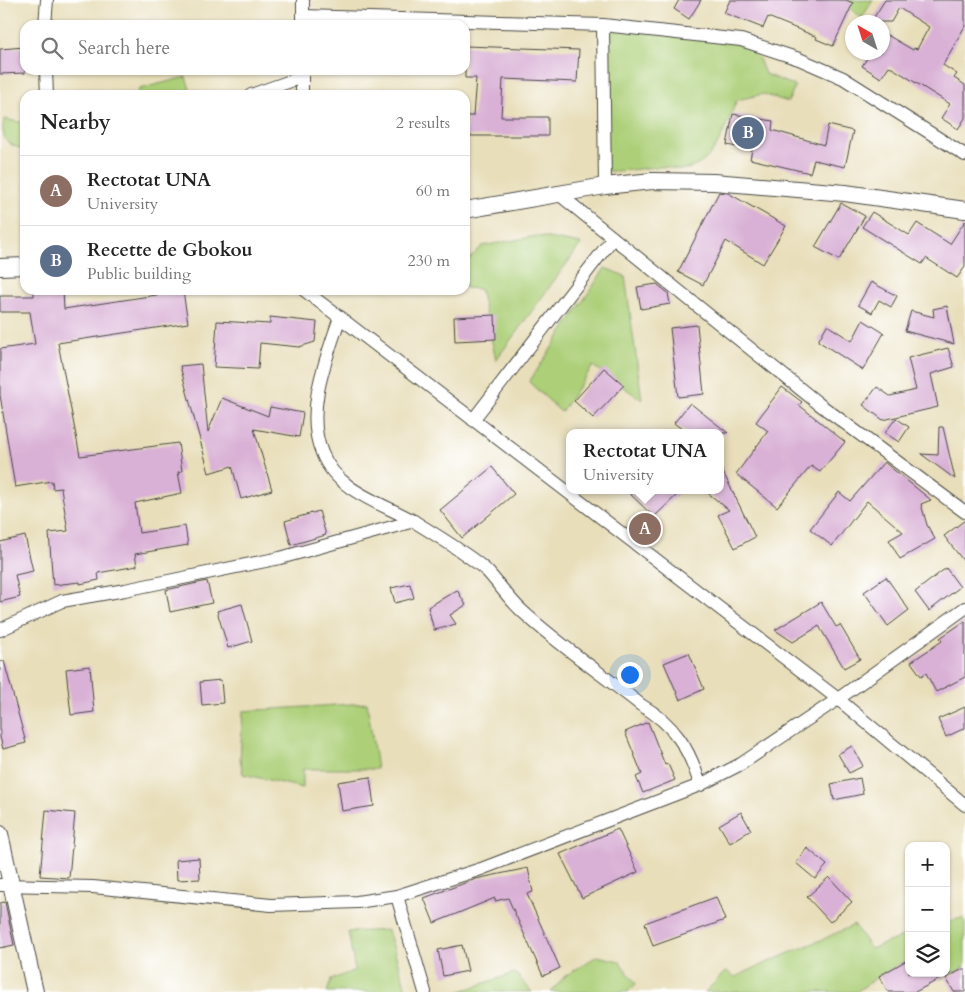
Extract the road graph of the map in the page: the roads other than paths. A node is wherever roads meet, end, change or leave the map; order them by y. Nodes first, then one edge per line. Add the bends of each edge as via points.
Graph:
1 (47, 0) edge
2 (303, 0) edge
3 (45, 20) edge
4 (303, 20) edge
5 (470, 23) edge
6 (603, 25) junction
7 (46, 75) edge
8 (300, 75) edge
9 (302, 75) edge
10 (47, 90) edge
11 (263, 90) edge
12 (302, 90) edge
13 (965, 155) edge
14 (605, 186) junction
15 (560, 195) junction
16 (470, 209) edge
17 (965, 210) edge
18 (613, 238) junction
19 (20, 266) edge
20 (0, 267) edge
21 (311, 295) edge
22 (340, 316) junction
23 (473, 420) junction
24 (566, 491) edge
25 (570, 494) edge
26 (965, 512) edge
27 (414, 521) junction
28 (965, 608) edge
29 (0, 630) edge
30 (838, 699) junction
31 (700, 785) junction
32 (965, 805) edge
33 (0, 834) edge
34 (6, 886) edge
35 (396, 896) junction
36 (35, 992) edge
37 (425, 992) edge

1 - 3 street
2 - 4 street
5 - 6 street
6 - 13 street via 741,40 799,59 843,78
6 - 14 street
7 - 10 street
8 - 11 street
9 - 12 street
14 - 15 street
14 - 17 street via 652,181 714,182 845,193
15 - 16 street
15 - 18 street
18 - 23 street
18 - 26 street via 819,404
19 - 20 street
21 - 22 street
22 - 23 street
22 - 27 street via 319,390 316,426 322,454 348,486
23 - 24 street
25 - 30 street
27 - 29 street via 280,558 62,601
27 - 31 street via 485,570 522,611 661,717 694,762
28 - 30 street
30 - 31 street via 741,764
30 - 32 street
31 - 35 street via 481,869
33 - 34 street
34 - 35 street via 93,887 271,904 357,902
34 - 36 street
35 - 37 street

